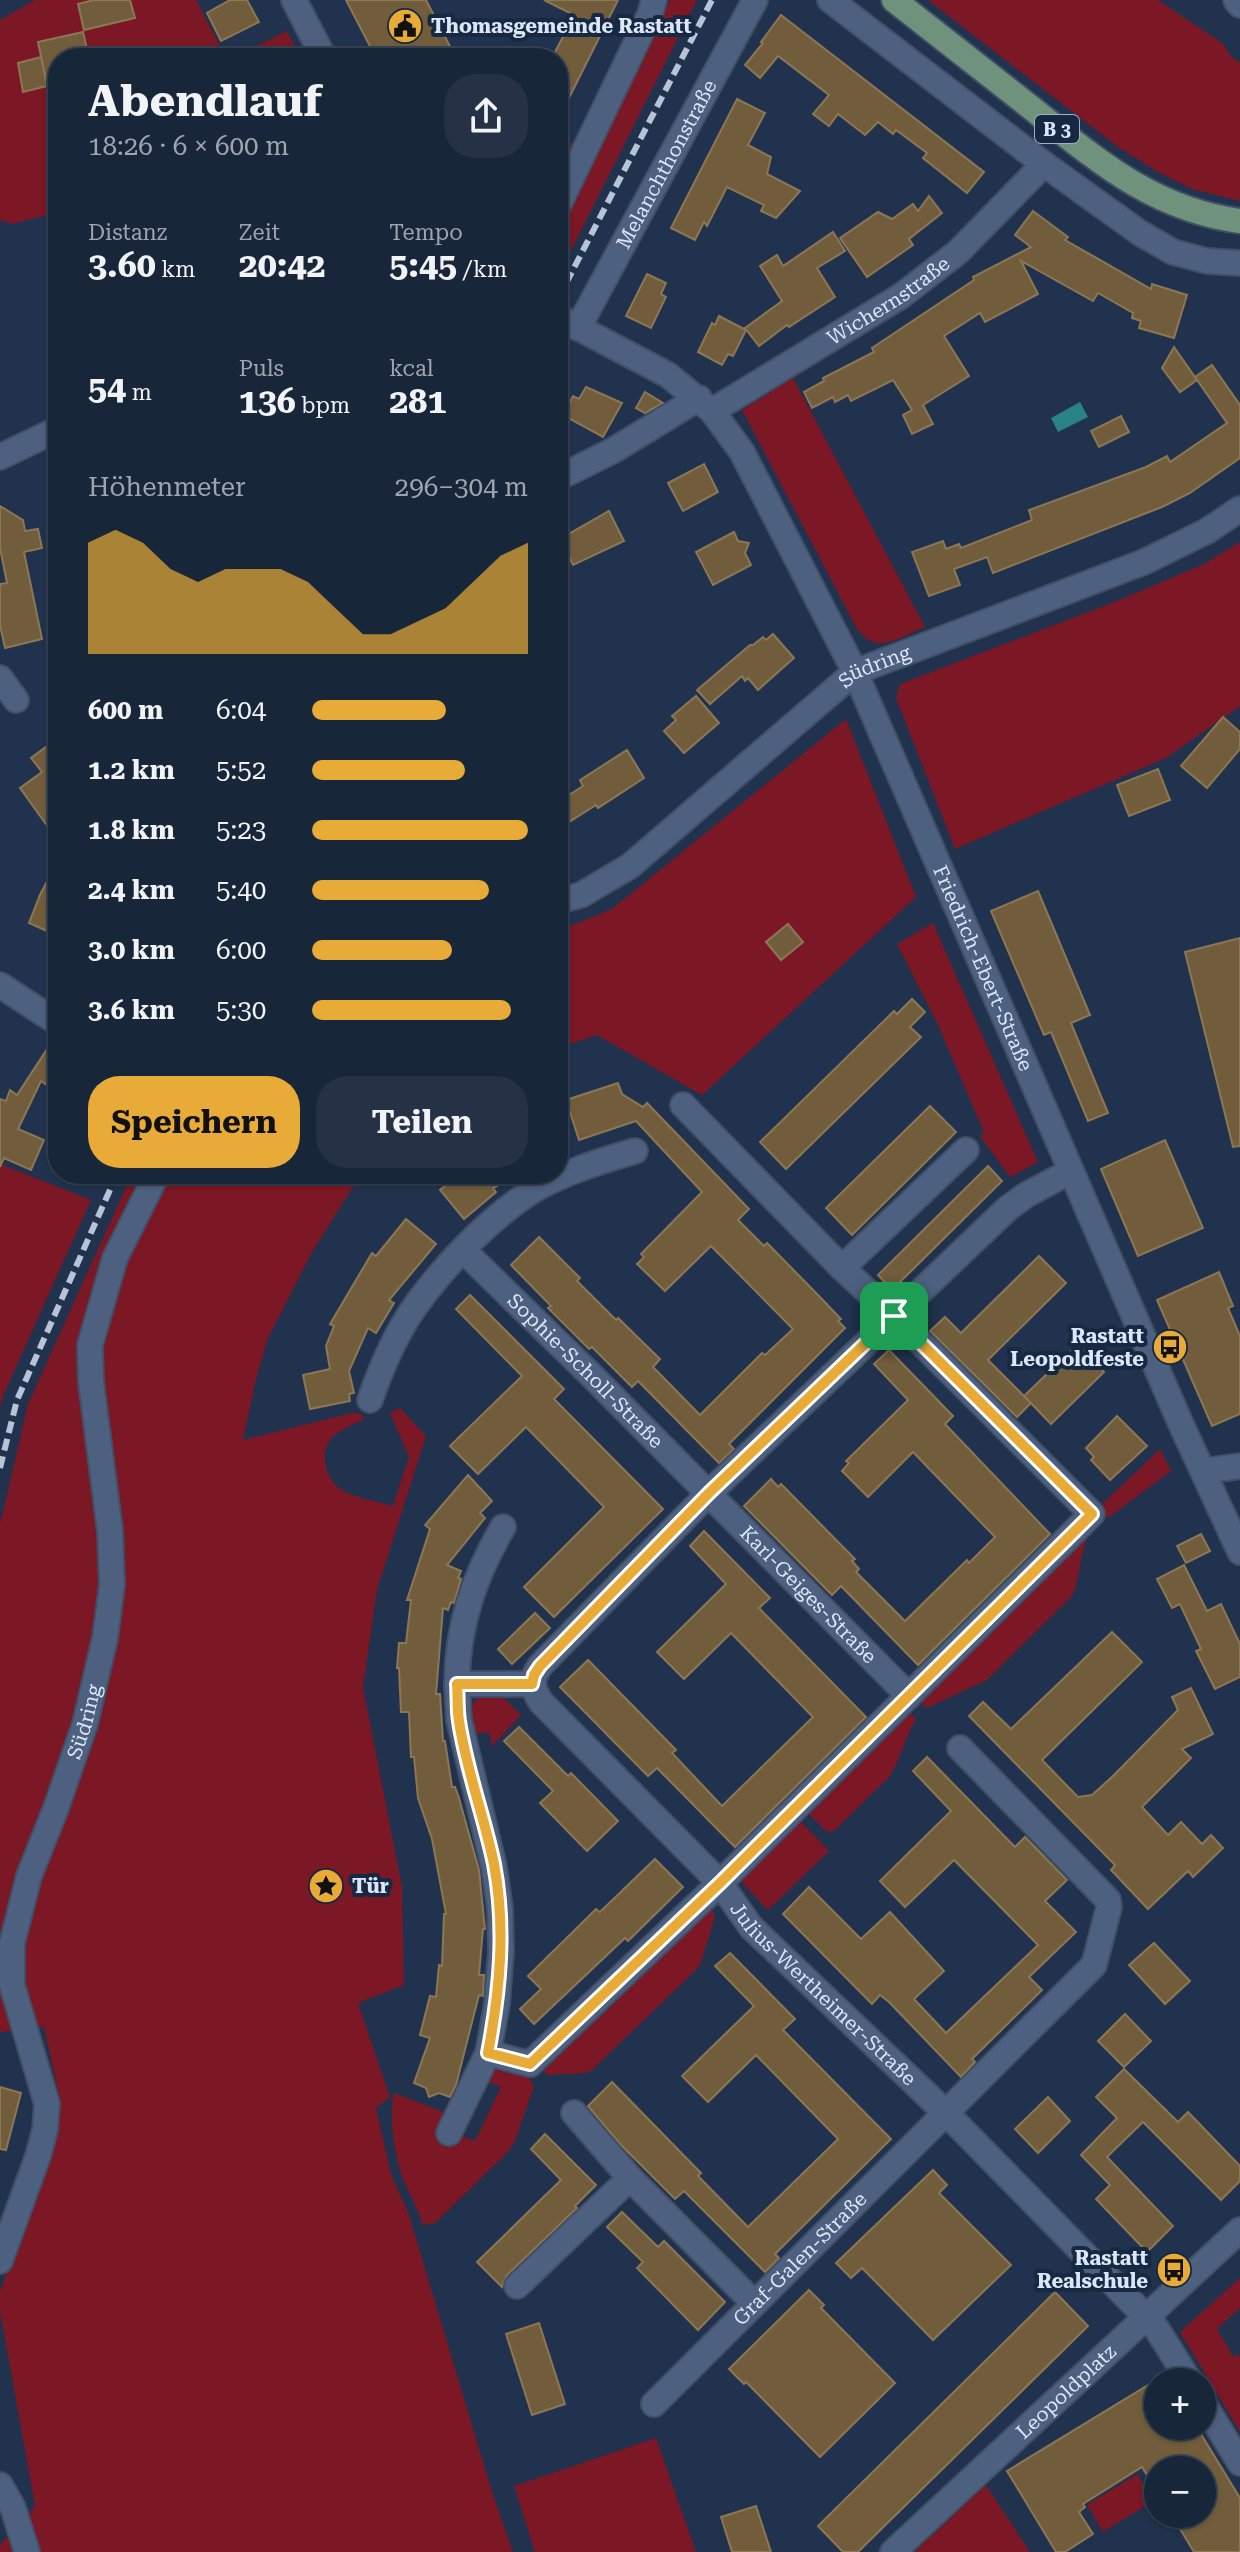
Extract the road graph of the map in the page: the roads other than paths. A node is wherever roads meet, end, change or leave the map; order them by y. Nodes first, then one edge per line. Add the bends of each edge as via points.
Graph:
1 (294, 0) edge
2 (654, 0) edge
3 (755, 0) edge
4 (830, 0) edge
5 (894, 0) edge
6 (1236, 0) edge
7 (1240, 5) edge
8 (319, 48) edge
9 (1044, 164) junction
10 (568, 185) edge
11 (1240, 221) edge
12 (1240, 263) edge
13 (568, 323) edge
14 (706, 405) junction
15 (48, 434) edge
16 (0, 457) edge
17 (568, 473) edge
18 (1240, 509) edge
19 (855, 672) junction
20 (0, 678) edge
21 (16, 700) dead end
22 (568, 898) edge
23 (0, 985) edge
24 (48, 1016) edge
25 (683, 1105) dead end
26 (966, 1150) dead end
27 (635, 1151) dead end
28 (1071, 1171) junction
29 (568, 1174) edge
30 (152, 1184) edge
31 (546, 1184) edge
32 (463, 1250) junction
33 (842, 1268) junction
34 (894, 1316) junction
35 (370, 1400) dead end
36 (1240, 1466) edge
37 (1203, 1471) junction
38 (709, 1493) junction
39 (503, 1527) dead end
40 (1240, 1552) edge
41 (457, 1684) junction
42 (532, 1684) junction
43 (909, 1696) junction
44 (960, 1748) dead end
45 (720, 1883) junction
46 (488, 2053) junction
47 (574, 2113) dead end
48 (946, 2113) junction
49 (449, 2133) dead end
50 (630, 2178) junction
51 (1240, 2230) edge
52 (0, 2261) edge
53 (517, 2286) dead end
54 (754, 2303) junction
55 (1147, 2316) junction
56 (1181, 2368) edge
57 (654, 2404) dead end
58 (1216, 2424) edge
59 (1240, 2463) edge
60 (0, 2485) edge
61 (27, 2552) edge
62 (893, 2552) edge

1 - 8 street
2 - 10 street
3 - 13 street, Melanchthonstraße
4 - 9 street
5 - 11 main road, B 3 via 1103,165 1150,194 1209,217
6 - 7 street
9 - 12 street via 1173,252
9 - 14 street, Wichernstraße via 958,252 901,296
13 - 14 street, Friedrich-Ebert-Straße via 668,375
14 - 17 street
14 - 19 street, Friedrich-Ebert-Straße via 742,452
15 - 16 street
18 - 19 street, Südring via 1144,562
19 - 22 street, Südring via 630,866
19 - 28 street, Friedrich-Ebert-Straße
20 - 21 street
23 - 24 street
25 - 33 street
26 - 33 street
27 - 29 street
28 - 34 street via 1007,1209
28 - 37 street, Friedrich-Ebert-Straße
30 - 52 street, Südring via 115,1258 90,1345 112,1585 85,1724 29,1876 12,1943 12,1985 47,2104 38,2156
31 - 32 street via 490,1221
32 - 35 street via 407,1316
32 - 38 street, Sophie-Scholl-Straße
33 - 34 street
34 - 38 street
34 - 43 street via 1092,1514
36 - 37 street
37 - 40 street, Friedrich-Ebert-Straße
38 - 42 street via 540,1666
38 - 43 street, Karl-Geiges-Straße
39 - 41 street via 464,1614
41 - 42 street
41 - 46 street via 459,1720 500,1909 497,2004
42 - 45 street, Julius-Wertheimer-Straße via 541,1702
43 - 45 street
44 - 48 street, Graf-Galen-Straße via 1104,1894 1109,1907 1090,1970
45 - 46 street via 530,2064
45 - 48 street, Julius-Wertheimer-Straße via 751,1927
46 - 49 street
47 - 50 street
48 - 54 street, Graf-Galen-Straße
48 - 55 street, Julius-Wertheimer-Straße
50 - 53 street
50 - 54 street
51 - 55 street, Leopoldplatz
54 - 57 street, Graf-Galen-Straße
55 - 56 street, Julius-Wertheimer-Straße
55 - 62 street, Leopoldplatz
58 - 59 street
60 - 61 street

